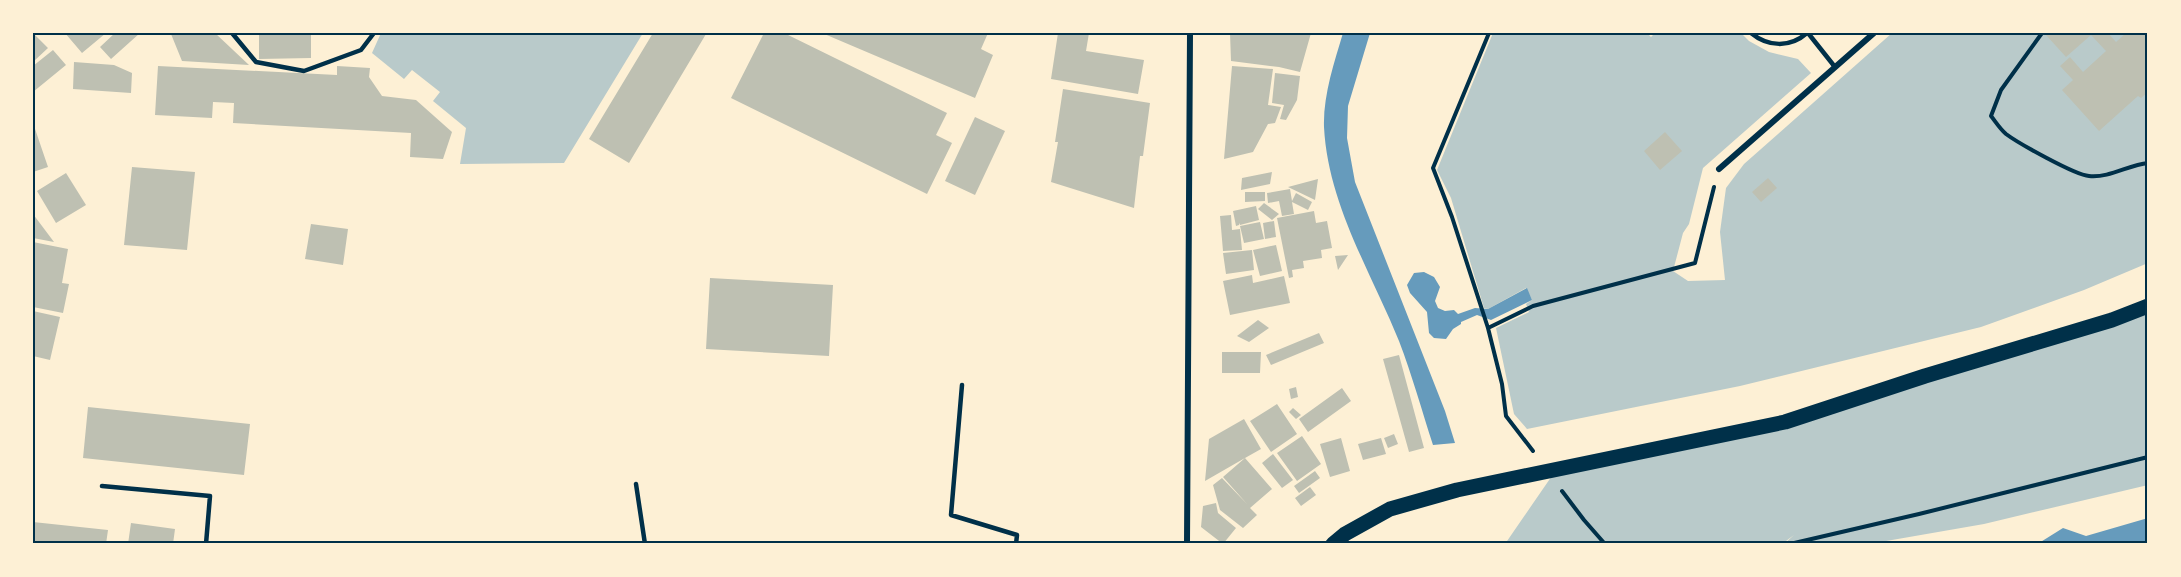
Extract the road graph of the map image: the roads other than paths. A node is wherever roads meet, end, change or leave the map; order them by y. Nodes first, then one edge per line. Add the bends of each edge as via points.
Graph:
1 (232, 33) edge
2 (374, 33) edge
3 (1190, 33) edge
4 (1751, 33) edge
5 (1807, 33) edge
6 (1874, 33) edge
7 (1835, 67) junction
8 (1719, 169) road end
9 (2148, 306) edge
10 (962, 385) dead end
11 (636, 484) dead end
12 (102, 486) dead end
13 (206, 544) edge
14 (645, 544) edge
15 (1016, 544) edge
16 (1187, 544) edge
17 (1333, 544) edge

1 - 2 lane via 256,62 304,71 361,50
3 - 16 street
4 - 5 lane via 1773,44 1788,44
5 - 7 lane
6 - 7 street
7 - 8 street
9 - 17 main road via 1785,422 1457,490 1390,509
10 - 15 lane via 951,515 1017,535
11 - 14 lane
12 - 13 lane via 210,496

